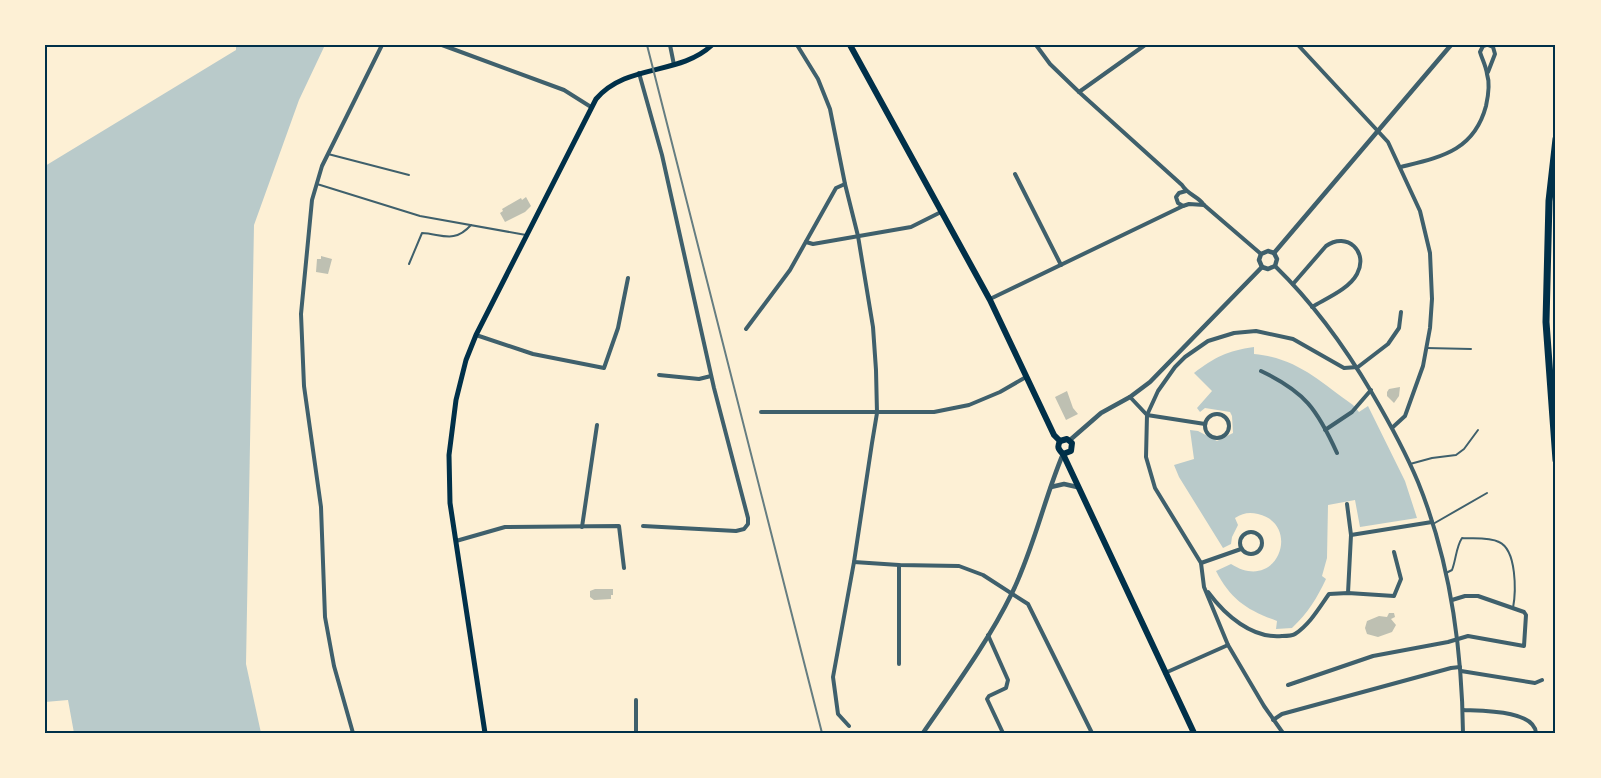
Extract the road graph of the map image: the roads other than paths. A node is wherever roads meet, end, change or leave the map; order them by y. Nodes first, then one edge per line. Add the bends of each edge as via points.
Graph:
1 (382, 45) edge
2 (442, 45) edge
3 (670, 45) edge
4 (676, 45) edge
5 (712, 45) edge
6 (797, 45) edge
7 (850, 45) edge
8 (1036, 45) edge
9 (1145, 45) edge
10 (1298, 45) edge
11 (1451, 45) edge
12 (1487, 45) edge
13 (672, 52) junction
14 (674, 65) junction
15 (1487, 72) junction
16 (639, 73) junction
17 (1079, 92) junction
18 (591, 107) junction
19 (1378, 129) junction
20 (1556, 139) edge
21 (328, 154) junction
22 (1401, 167) junction
23 (1015, 174) dead end
24 (409, 175) dead end
25 (1177, 182) junction
26 (316, 184) junction
27 (845, 184) junction
28 (1186, 191) junction
29 (1179, 193) junction
30 (1190, 195) junction
31 (1189, 204) junction
32 (1203, 205) junction
33 (1183, 206) junction
34 (941, 212) junction
35 (471, 225) junction
36 (526, 235) junction
37 (858, 236) junction
38 (805, 242) junction
39 (1274, 253) junction
40 (1261, 254) junction
41 (409, 264) dead end
42 (1061, 266) junction
43 (1275, 266) junction
44 (1262, 267) junction
45 (628, 278) dead end
46 (1293, 284) junction
47 (990, 300) junction
48 (1312, 307) junction
49 (1401, 312) dead end
50 (746, 329) dead end
51 (476, 335) junction
52 (1426, 348) junction
53 (1471, 349) dead end
54 (1358, 367) junction
55 (1261, 371) dead end
56 (659, 375) dead end
57 (711, 376) junction
58 (1026, 377) junction
59 (1371, 390) junction
60 (1130, 397) junction
61 (761, 412) dead end
62 (877, 413) junction
63 (1147, 415) junction
64 (1205, 424) junction
65 (597, 425) dead end
66 (1392, 428) junction
67 (1478, 429) dead end
68 (1325, 430) junction
69 (1070, 440) junction
70 (1060, 441) junction
71 (1071, 451) junction
72 (1337, 453) dead end
73 (1063, 454) junction
74 (1556, 460) edge
75 (1410, 464) junction
76 (1071, 474) junction
77 (1051, 487) junction
78 (1077, 487) junction
79 (1487, 493) dead end
80 (1347, 504) dead end
81 (1432, 523) junction
82 (582, 526) junction
83 (643, 526) dead end
84 (1352, 535) junction
85 (455, 541) junction
86 (1241, 549) junction
87 (1394, 552) dead end
88 (854, 562) junction
89 (1201, 563) junction
90 (899, 565) junction
91 (624, 567) dead end
92 (1445, 573) junction
93 (1204, 587) junction
94 (1012, 592) junction
95 (1348, 593) junction
96 (1452, 600) junction
97 (1513, 608) junction
98 (988, 634) junction
99 (1457, 640) junction
100 (1228, 645) junction
101 (899, 664) dead end
102 (1460, 669) junction
103 (1165, 673) junction
104 (1542, 680) dead end
105 (1288, 685) dead end
106 (636, 700) dead end
107 (1463, 710) junction
108 (1273, 720) junction
109 (849, 726) dead end
110 (353, 733) edge
111 (485, 733) edge
112 (636, 733) edge
113 (923, 733) edge
114 (1003, 733) edge
115 (1092, 733) edge
116 (1194, 733) edge
117 (1284, 733) edge
118 (1463, 733) edge
119 (1536, 733) edge

1 - 21 street
2 - 18 street via 564,90
3 - 13 street
4 - 13 street
5 - 14 main road via 696,58
6 - 27 street via 818,79 830,109
7 - 34 main road
8 - 17 street
9 - 17 street
10 - 19 street
11 - 19 street
12 - 15 street via 1480,52
12 - 15 street via 1493,47 1495,54
13 - 14 street
14 - 16 main road
15 - 22 street via 1487,100 1482,121 1473,135 1445,155
16 - 18 main road via 613,84
16 - 57 street via 662,155
17 - 25 street
18 - 36 main road
19 - 22 street
19 - 39 street
20 - 74 highway via 1549,201 1546,322
21 - 24 lane
21 - 26 street
22 - 52 street via 1420,210 1430,253 1432,299
23 - 42 street
25 - 28 street
25 - 29 street
26 - 35 lane via 420,216
26 - 110 street via 300,314 304,386 321,507 325,617
27 - 37 street
27 - 38 street via 836,188
28 - 29 street
28 - 30 street
29 - 33 street via 1176,200
30 - 31 street
30 - 32 street
31 - 32 street
31 - 33 street
32 - 40 street
33 - 42 street
34 - 37 street via 911,227
34 - 47 main road
35 - 36 lane
35 - 41 lane via 449,238 422,233
36 - 51 main road
37 - 38 street
37 - 62 street via 873,327
38 - 50 street via 790,270
39 - 40 street
39 - 43 street
40 - 44 street
42 - 47 street
43 - 44 street
43 - 46 street
44 - 60 street via 1150,382
45 - 51 street via 618,328 604,368 533,354
46 - 48 street
46 - 48 street via 1332,242 1350,242 1356,249 1360,258 1356,276
47 - 58 main road
48 - 54 street
49 - 54 street via 1399,328 1388,344
51 - 85 main road via 461,376 450,434 449,487
52 - 53 lane
52 - 66 street via 1405,416
54 - 59 street
54 - 63 street via 1344,368 1293,339 1256,331 1234,333 1208,341 1185,357 1158,390
55 - 68 street via 1298,392
56 - 57 street via 699,379
57 - 83 street via 748,524 736,531
58 - 62 street via 969,405 934,412
58 - 70 main road
59 - 66 street
59 - 68 street via 1352,412
60 - 63 street
60 - 69 street via 1101,413
61 - 62 street
62 - 88 street
63 - 64 street
63 - 89 street via 1146,457 1155,488
64 - 64 street via 1210,416 1220,414 1227,418 1229,428 1216,438 1206,431
65 - 82 street
66 - 75 street
67 - 75 lane via 1456,455
68 - 72 street
69 - 70 main road
69 - 71 main road
70 - 73 main road via 1058,446
71 - 73 main road
71 - 76 main road
73 - 76 main road
73 - 77 street
75 - 81 street
76 - 78 main road
77 - 78 street
77 - 94 street
78 - 103 main road
79 - 81 lane
80 - 84 street
81 - 84 street
81 - 92 street
82 - 85 street via 504,527
82 - 91 street via 619,526
84 - 95 street
85 - 111 main road
86 - 86 street via 1241,538 1248,532 1262,538 1258,553 1247,554
86 - 89 street
87 - 95 street via 1401,579 1394,596
88 - 90 street
88 - 109 street via 833,677 838,714
89 - 93 street
90 - 94 street via 959,566
90 - 101 street
92 - 96 street
92 - 97 lane via 1452,570 1457,560 1462,538 1503,544 1512,560
93 - 95 street via 1238,623 1275,637 1293,635 1309,622 1329,594
93 - 100 street
94 - 98 street
94 - 115 street via 1028,604
96 - 97 street via 1478,596
96 - 99 street
97 - 99 street via 1526,615 1524,646 1468,636
98 - 113 street
98 - 114 street via 1008,680 1006,688 987,699
99 - 102 street
99 - 105 street via 1373,656
100 - 103 street
100 - 108 street
102 - 104 street via 1534,683
102 - 107 street
102 - 108 street via 1451,668 1282,714
103 - 116 main road
106 - 112 street
107 - 118 street
107 - 119 street via 1526,718 1536,727
108 - 117 street

